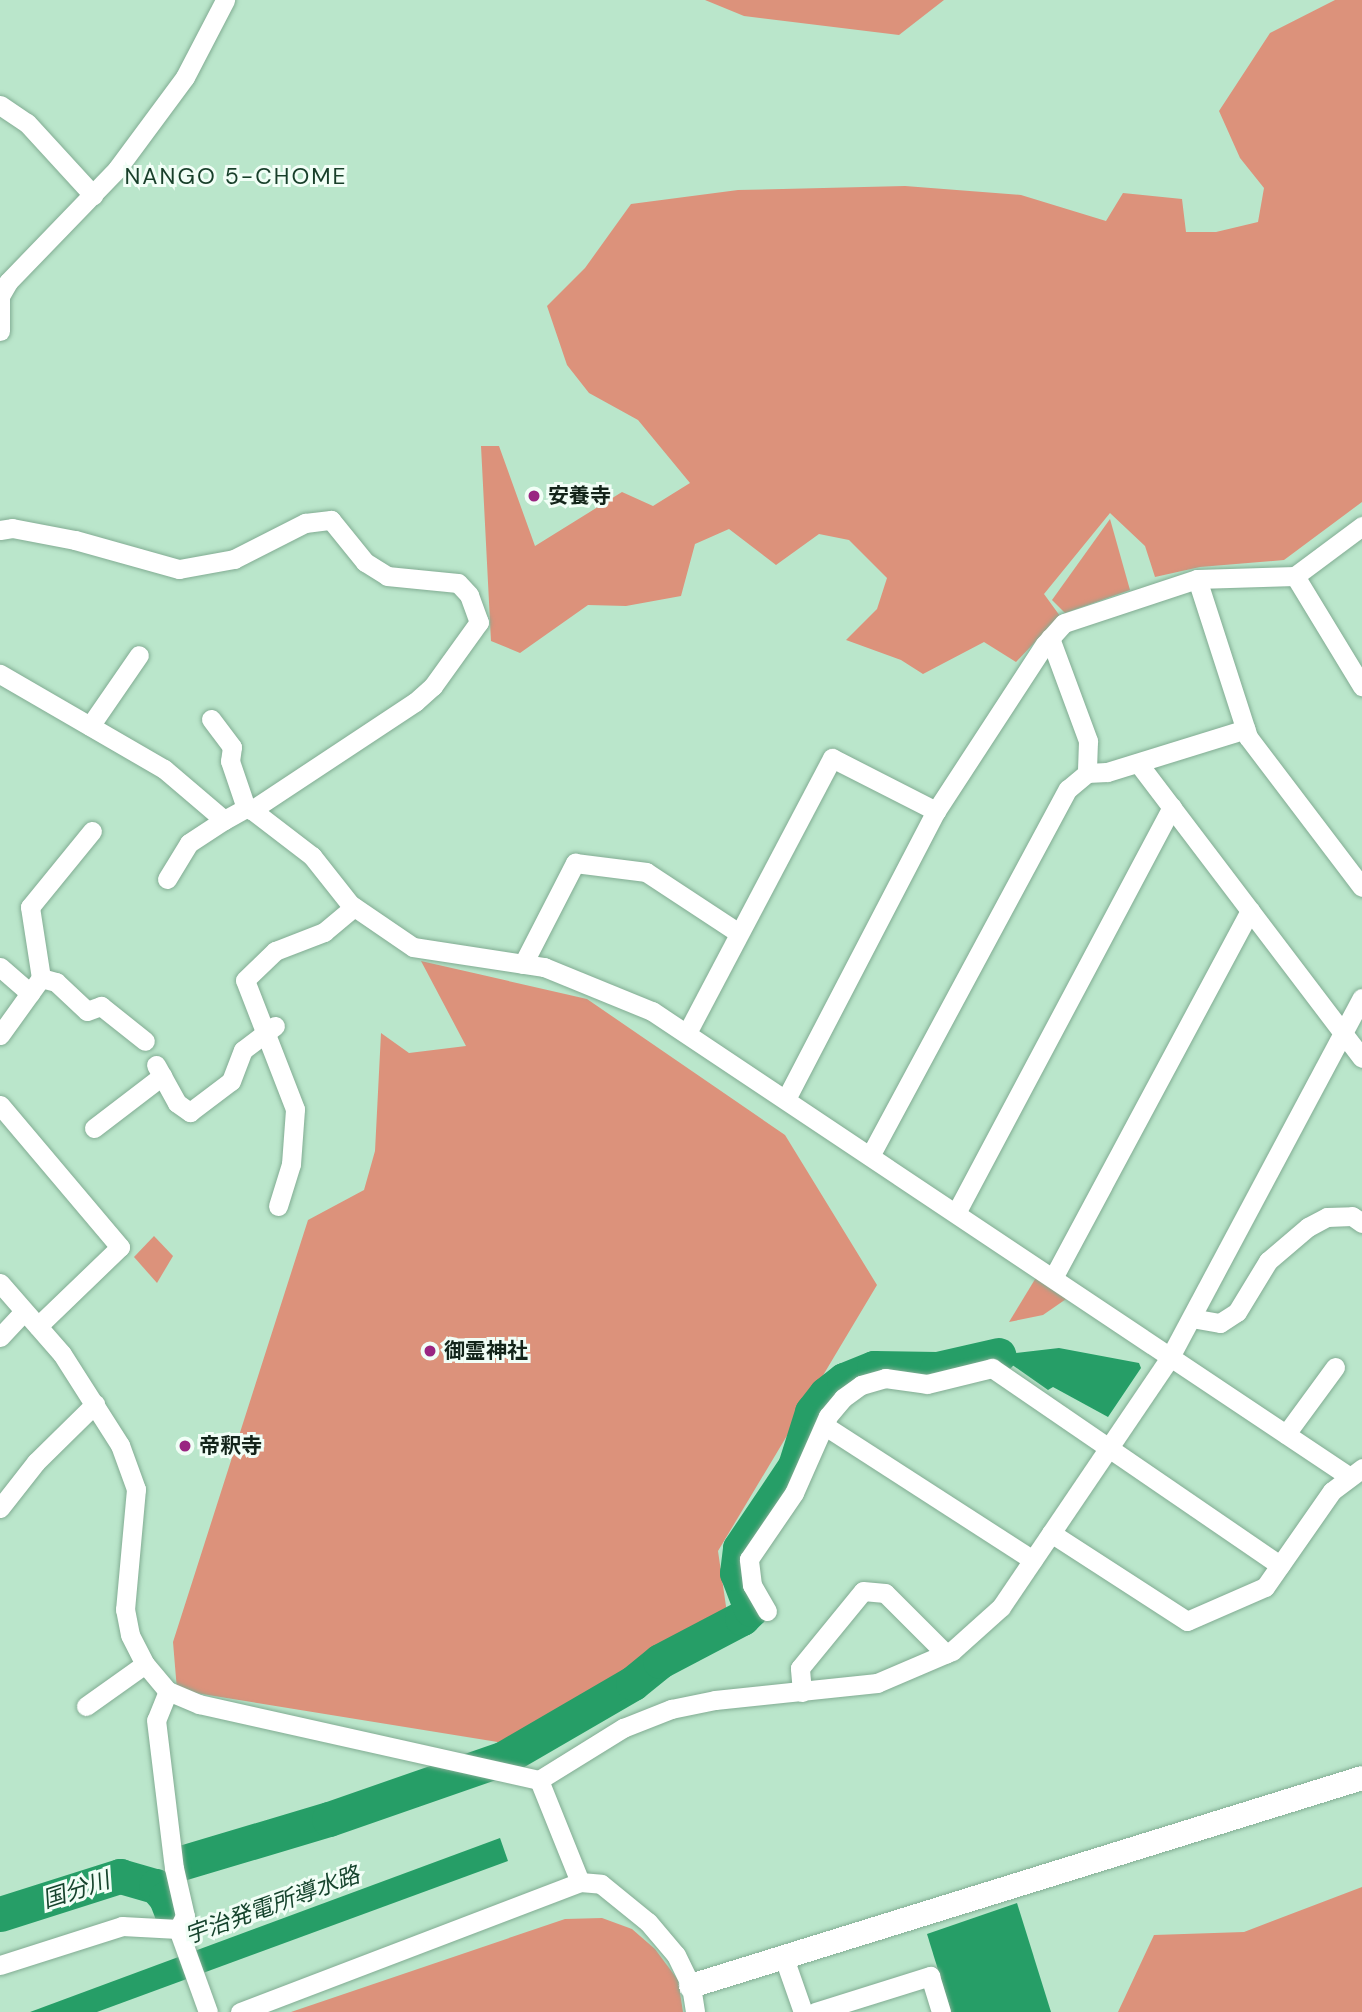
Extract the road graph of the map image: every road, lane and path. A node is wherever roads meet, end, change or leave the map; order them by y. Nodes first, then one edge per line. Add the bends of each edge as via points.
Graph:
1 (225, 0) edge
2 (0, 105) edge
3 (93, 195) junction
4 (0, 296) edge
5 (0, 331) edge
6 (1362, 526) edge
7 (0, 530) edge
8 (1296, 576) junction
9 (1197, 579) junction
10 (1050, 638) junction
11 (139, 655) dead end
12 (0, 674) edge
13 (1362, 685) edge
14 (212, 719) dead end
15 (90, 726) junction
16 (1245, 729) junction
17 (1138, 763) junction
18 (1087, 773) junction
19 (1172, 807) junction
20 (249, 809) junction
21 (936, 811) junction
22 (224, 820) junction
23 (92, 831) dead end
24 (167, 879) dead end
25 (1362, 887) edge
26 (354, 907) junction
27 (1250, 910) junction
28 (739, 933) junction
29 (523, 964) junction
30 (0, 967) edge
31 (35, 986) junction
32 (1362, 998) edge
33 (271, 1029) junction
34 (687, 1032) junction
35 (1343, 1033) junction
36 (0, 1035) edge
37 (145, 1041) dead end
38 (1362, 1058) edge
39 (786, 1099) junction
40 (0, 1105) edge
41 (94, 1128) dead end
42 (870, 1156) junction
43 (278, 1206) dead end
44 (956, 1213) junction
45 (1362, 1223) edge
46 (1053, 1278) junction
47 (0, 1283) edge
48 (24, 1311) junction
49 (1197, 1319) dead end
50 (38, 1326) junction
51 (0, 1337) edge
52 (1170, 1357) junction
53 (1335, 1367) dead end
54 (95, 1404) junction
55 (825, 1426) junction
56 (1286, 1434) junction
57 (1109, 1447) junction
58 (1356, 1473) edge
59 (0, 1508) edge
60 (1051, 1533) junction
61 (1033, 1560) junction
62 (1280, 1565) junction
63 (766, 1611) dead end
64 (946, 1654) junction
65 (145, 1664) junction
66 (167, 1691) junction
67 (802, 1692) junction
68 (86, 1706) dead end
69 (1362, 1778) edge
70 (539, 1780) junction
71 (580, 1882) junction
72 (178, 1929) junction
73 (783, 1955) junction
74 (0, 1965) edge
75 (691, 1986) junction
76 (208, 2012) edge
77 (240, 2012) edge
78 (695, 2012) edge
79 (803, 2012) edge
80 (815, 2012) edge
81 (941, 2012) edge

1 - 3 street via 185,77
2 - 3 street via 27,123
3 - 4 street via 28,259
4 - 5 street
6 - 8 street
7 - 20 street via 12,528 75,540 179,569 234,559 304,523 331,520 365,562 387,576 458,583 469,595 479,622 433,685
8 - 9 street
8 - 13 street
9 - 10 street via 1064,623
9 - 16 street
10 - 18 street via 1088,741
10 - 21 street
11 - 15 street
12 - 15 street
14 - 20 street via 232,747 230,761
15 - 22 street via 164,769
16 - 17 street
16 - 25 street
17 - 18 street
17 - 19 street
18 - 42 street via 1068,789
19 - 27 street
19 - 44 street
20 - 22 street
20 - 26 street via 312,856
21 - 28 street via 832,758
21 - 39 street
22 - 24 street via 189,843
23 - 31 street via 30,907
26 - 29 street via 413,947
26 - 33 street via 324,932 275,951 244,980
27 - 35 street
27 - 46 street
28 - 29 street via 646,872 575,863
28 - 34 street
29 - 34 street via 544,967 652,1011
30 - 31 street
31 - 36 street
31 - 37 street via 56,982 87,1011 101,1006
32 - 35 street
33 - 41 street via 243,1051 231,1081 190,1112 177,1103 159,1071
33 - 43 street via 293,1095 296,1123 291,1164
34 - 39 street
35 - 38 street
35 - 52 street
39 - 42 street
40 - 50 street via 120,1247
42 - 44 street
44 - 46 street
45 - 49 street via 1352,1216 1327,1217 1308,1227 1268,1261 1237,1312 1220,1323
46 - 52 street
47 - 48 street
48 - 50 street
48 - 51 street
50 - 54 street
52 - 56 street
52 - 57 street
53 - 56 street
54 - 59 street via 36,1462
54 - 65 street via 120,1445 136,1489 125,1609 130,1635
55 - 57 street via 843,1398 862,1385 885,1378 927,1384 992,1368
55 - 61 street
55 - 63 street via 794,1493 749,1559 752,1585
56 - 58 street
57 - 60 street
57 - 62 street
58 - 62 street via 1332,1491
60 - 61 street
60 - 62 street via 1187,1621 1265,1587
61 - 64 street via 1002,1607 979,1631
64 - 67 street via 877,1683
64 - 67 street via 885,1593 863,1591 800,1668
65 - 66 street
65 - 68 street
66 - 70 street via 200,1704
66 - 72 street via 156,1720 174,1868 185,1916
67 - 70 street via 671,1709 623,1728
69 - 73 street
70 - 71 street
71 - 75 street via 601,1884 640,1915 676,1955
71 - 77 street
72 - 74 street via 122,1926
72 - 76 street
73 - 75 street
73 - 79 street
75 - 78 street
80 - 81 street via 930,1976

